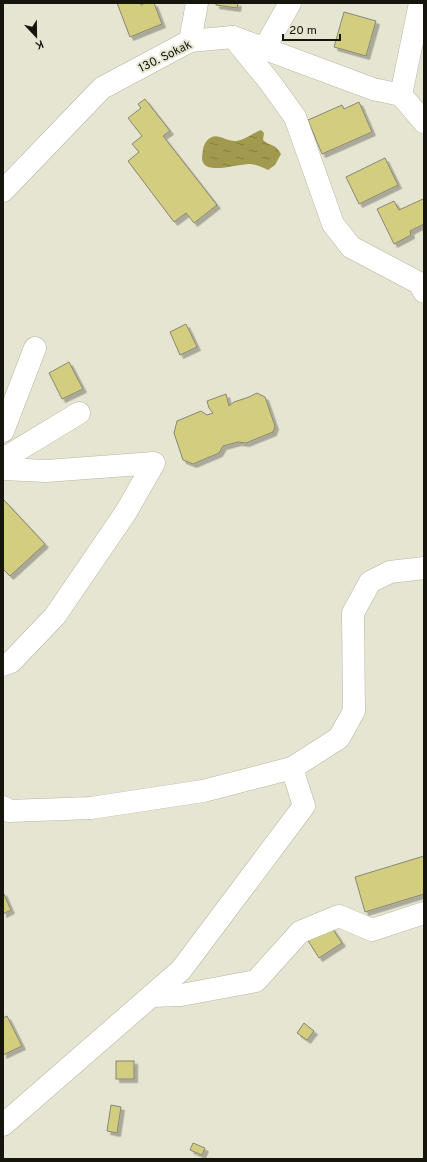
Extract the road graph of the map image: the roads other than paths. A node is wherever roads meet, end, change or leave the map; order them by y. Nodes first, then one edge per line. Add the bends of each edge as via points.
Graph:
1 (196, 3) edge
2 (290, 3) edge
3 (420, 3) edge
4 (234, 37) junction
5 (190, 42) junction
6 (264, 49) junction
7 (401, 95) junction
8 (424, 122) edge
9 (3, 191) edge
10 (424, 292) edge
11 (35, 348) dead end
12 (79, 413) dead end
13 (3, 431) edge
14 (3, 459) edge
15 (3, 469) edge
16 (424, 568) edge
17 (3, 665) edge
18 (292, 768) junction
19 (5, 812) edge
20 (424, 913) edge
21 (151, 996) junction
22 (3, 1125) edge

1 - 5 street
2 - 6 street
3 - 7 street
4 - 5 street, 130. Sokak
4 - 6 street, 130. Sokak
4 - 10 street via 295,117 333,224 351,247 419,283
5 - 9 street, 130. Sokak via 102,88
6 - 7 street, 130. Sokak via 373,89
7 - 8 street
11 - 13 street
12 - 14 street
15 - 17 street via 46,470 154,463 126,512 54,616 11,662
16 - 18 street via 390,572 370,582 354,613 354,711 339,738
18 - 19 street via 203,791 91,808
18 - 21 street via 304,806 181,970
20 - 21 street via 372,930 339,916 300,932 256,981 181,995
21 - 22 street

